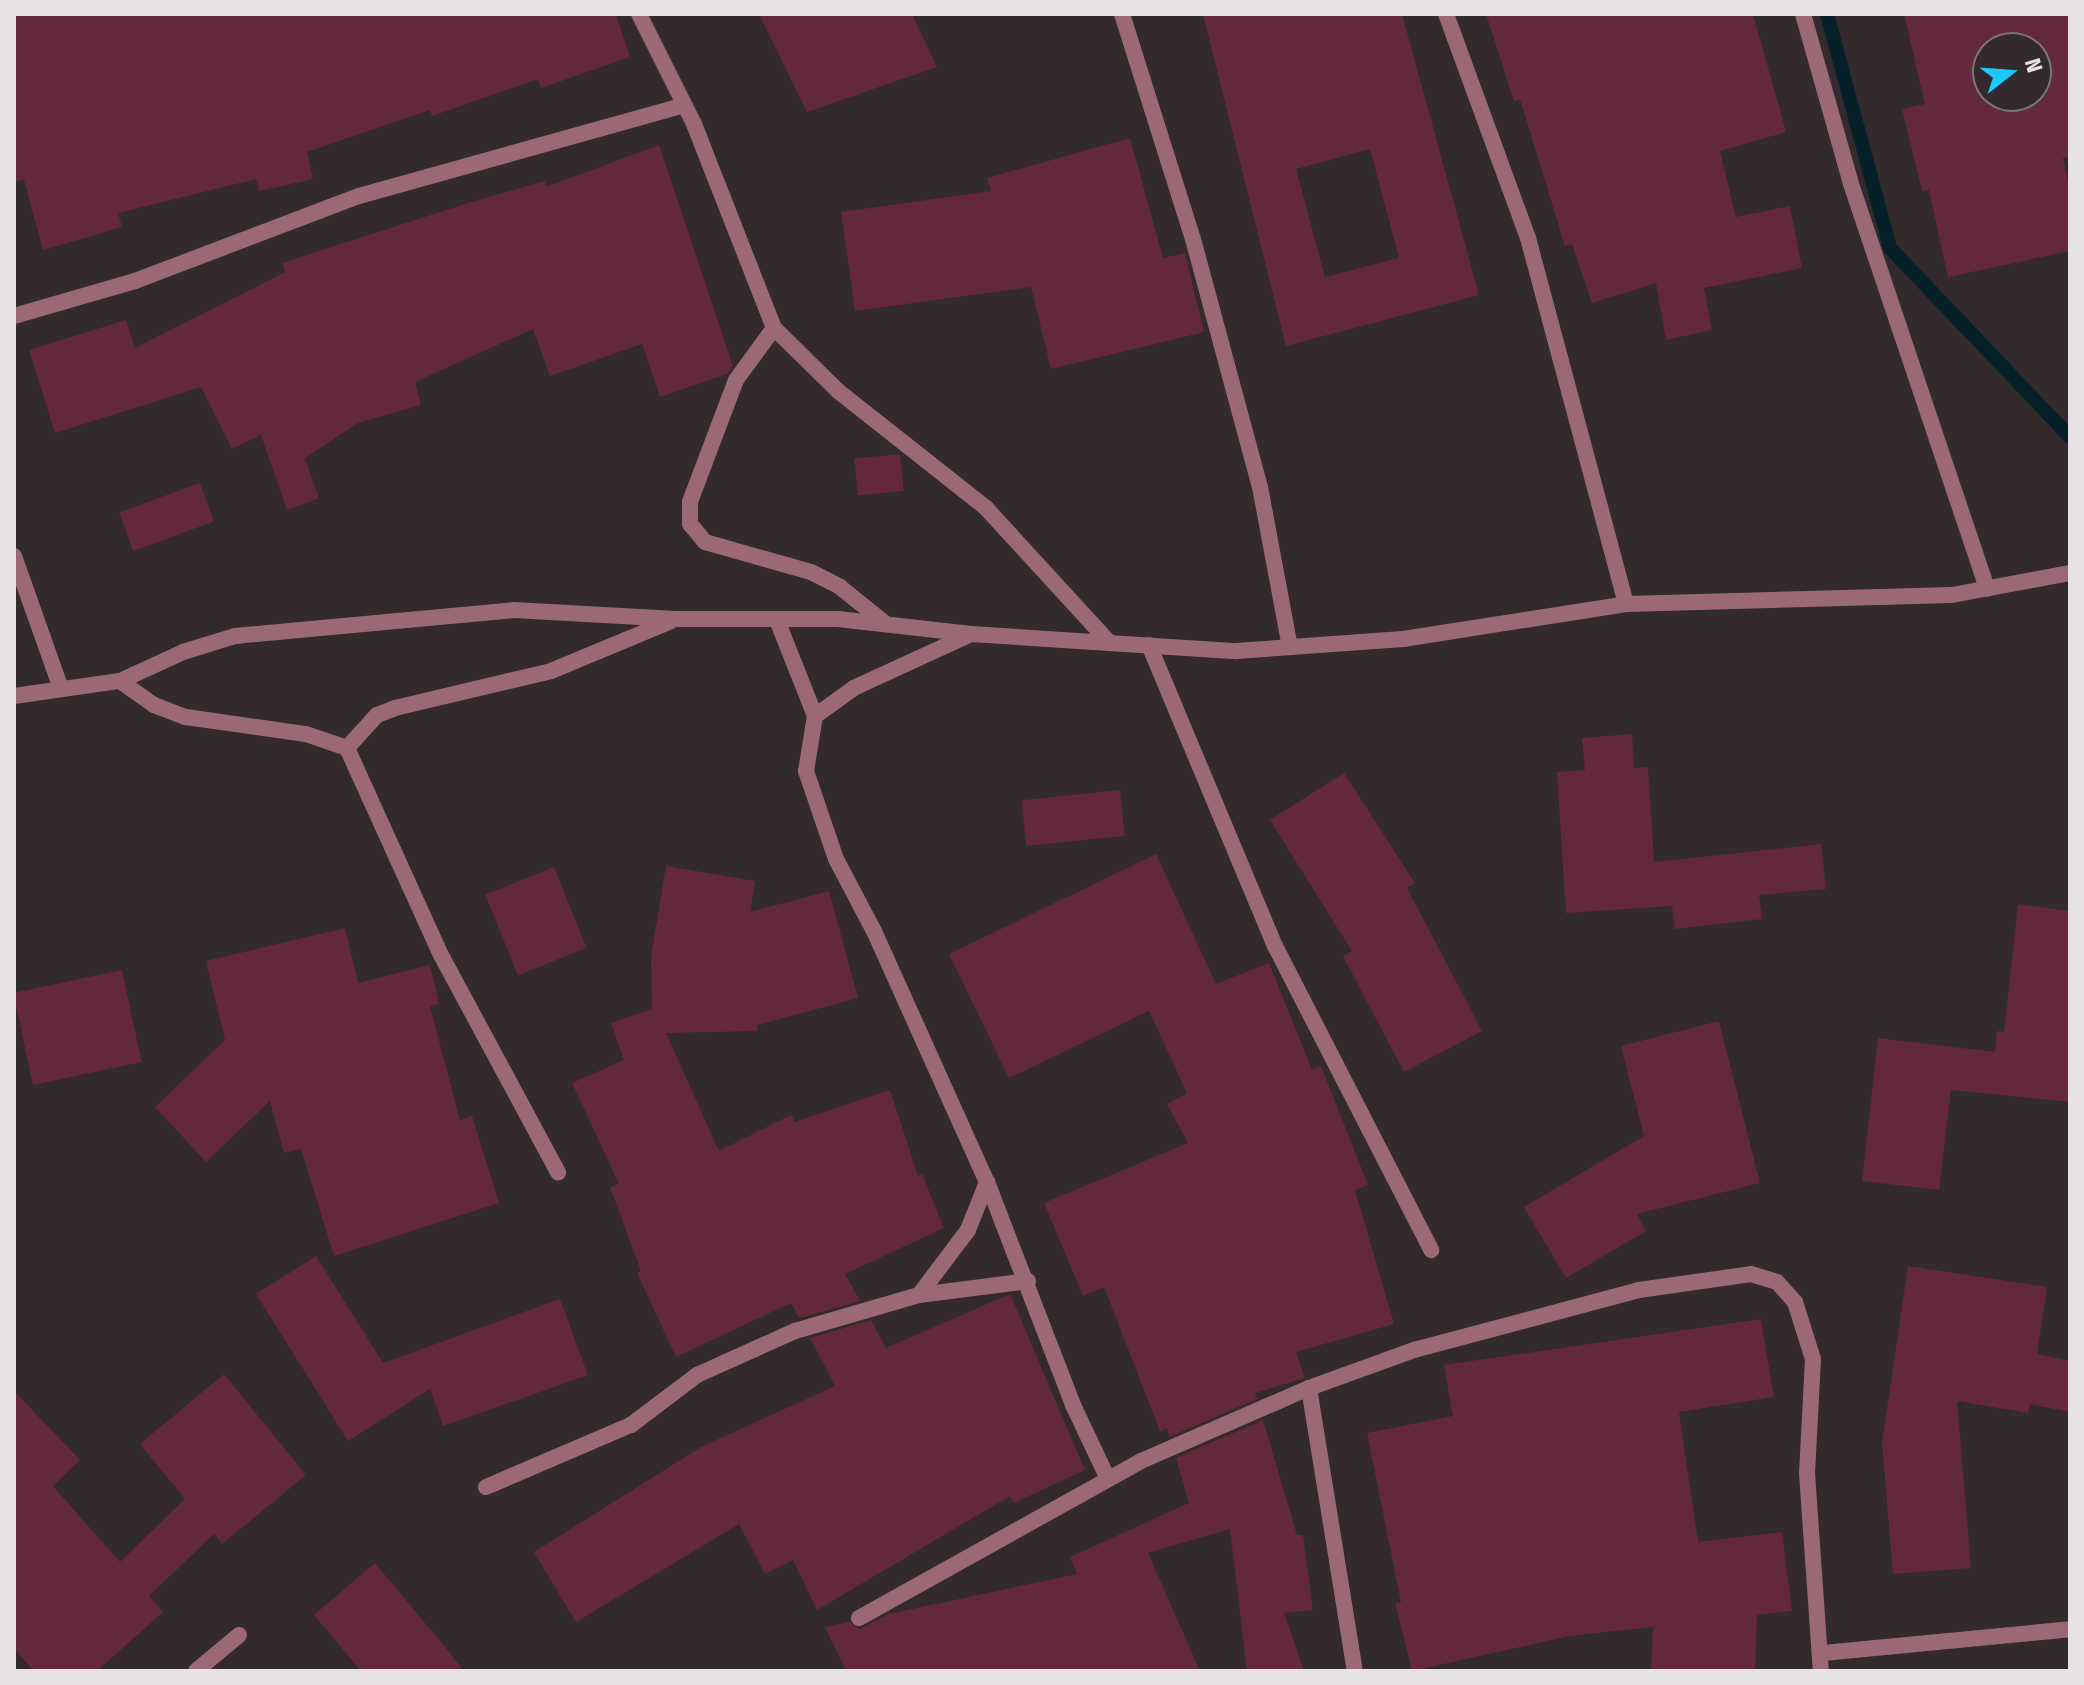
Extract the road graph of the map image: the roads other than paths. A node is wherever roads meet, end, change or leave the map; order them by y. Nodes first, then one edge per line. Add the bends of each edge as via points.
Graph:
1 (639, 14) edge
2 (1122, 14) edge
3 (1446, 14) edge
4 (1803, 14) edge
5 (685, 105) junction
6 (14, 316) edge
7 (774, 328) junction
8 (14, 556) edge
9 (2070, 573) edge
10 (1987, 589) junction
11 (1626, 604) junction
12 (676, 619) junction
13 (777, 620) junction
14 (887, 625) junction
15 (971, 634) junction
16 (1109, 642) junction
17 (1149, 645) junction
18 (1290, 647) junction
19 (120, 681) junction
20 (61, 689) junction
21 (14, 696) edge
22 (815, 716) junction
23 (347, 748) junction
24 (558, 1172) dead end
25 (987, 1182) junction
26 (1431, 1250) dead end
27 (1028, 1281) junction
28 (919, 1295) junction
29 (1309, 1388) junction
30 (1108, 1479) junction
31 (486, 1487) dead end
32 (859, 1618) dead end
33 (2070, 1629) edge
34 (239, 1635) dead end
35 (1823, 1653) junction
36 (196, 1671) edge
37 (1355, 1671) edge
38 (1821, 1671) edge

1 - 5 street
2 - 18 street via 1193,239 1260,487
3 - 11 street via 1528,238
4 - 10 street via 1851,184
5 - 6 street via 359,196 135,281
5 - 7 street
7 - 14 street via 736,380 690,502 690,524 705,542 811,572 840,587
7 - 16 street via 838,391 986,508 1020,551
8 - 20 street
9 - 10 street
10 - 11 street via 1730,605
11 - 18 street via 1403,639
12 - 13 street
12 - 19 street via 514,610 235,636 183,652
12 - 23 street via 538,676 395,708 370,721
13 - 14 street
13 - 22 street
14 - 15 street
15 - 16 street
15 - 22 street via 854,688
16 - 17 street
17 - 18 street via 1236,651
17 - 26 street via 1275,946
19 - 20 street
19 - 23 street via 154,705 186,717 306,734
20 - 21 street
22 - 25 street via 806,771 814,804
23 - 24 street via 441,955
25 - 27 street
25 - 28 street via 960,1243
27 - 28 street
27 - 30 street via 1073,1405
28 - 31 street via 740,1353 697,1375 631,1425
29 - 30 street
29 - 35 street via 1414,1350 1639,1290 1751,1274 1777,1282 1795,1302 1813,1359 1807,1473
29 - 37 street
30 - 32 street
33 - 35 street
34 - 36 street
35 - 38 street

